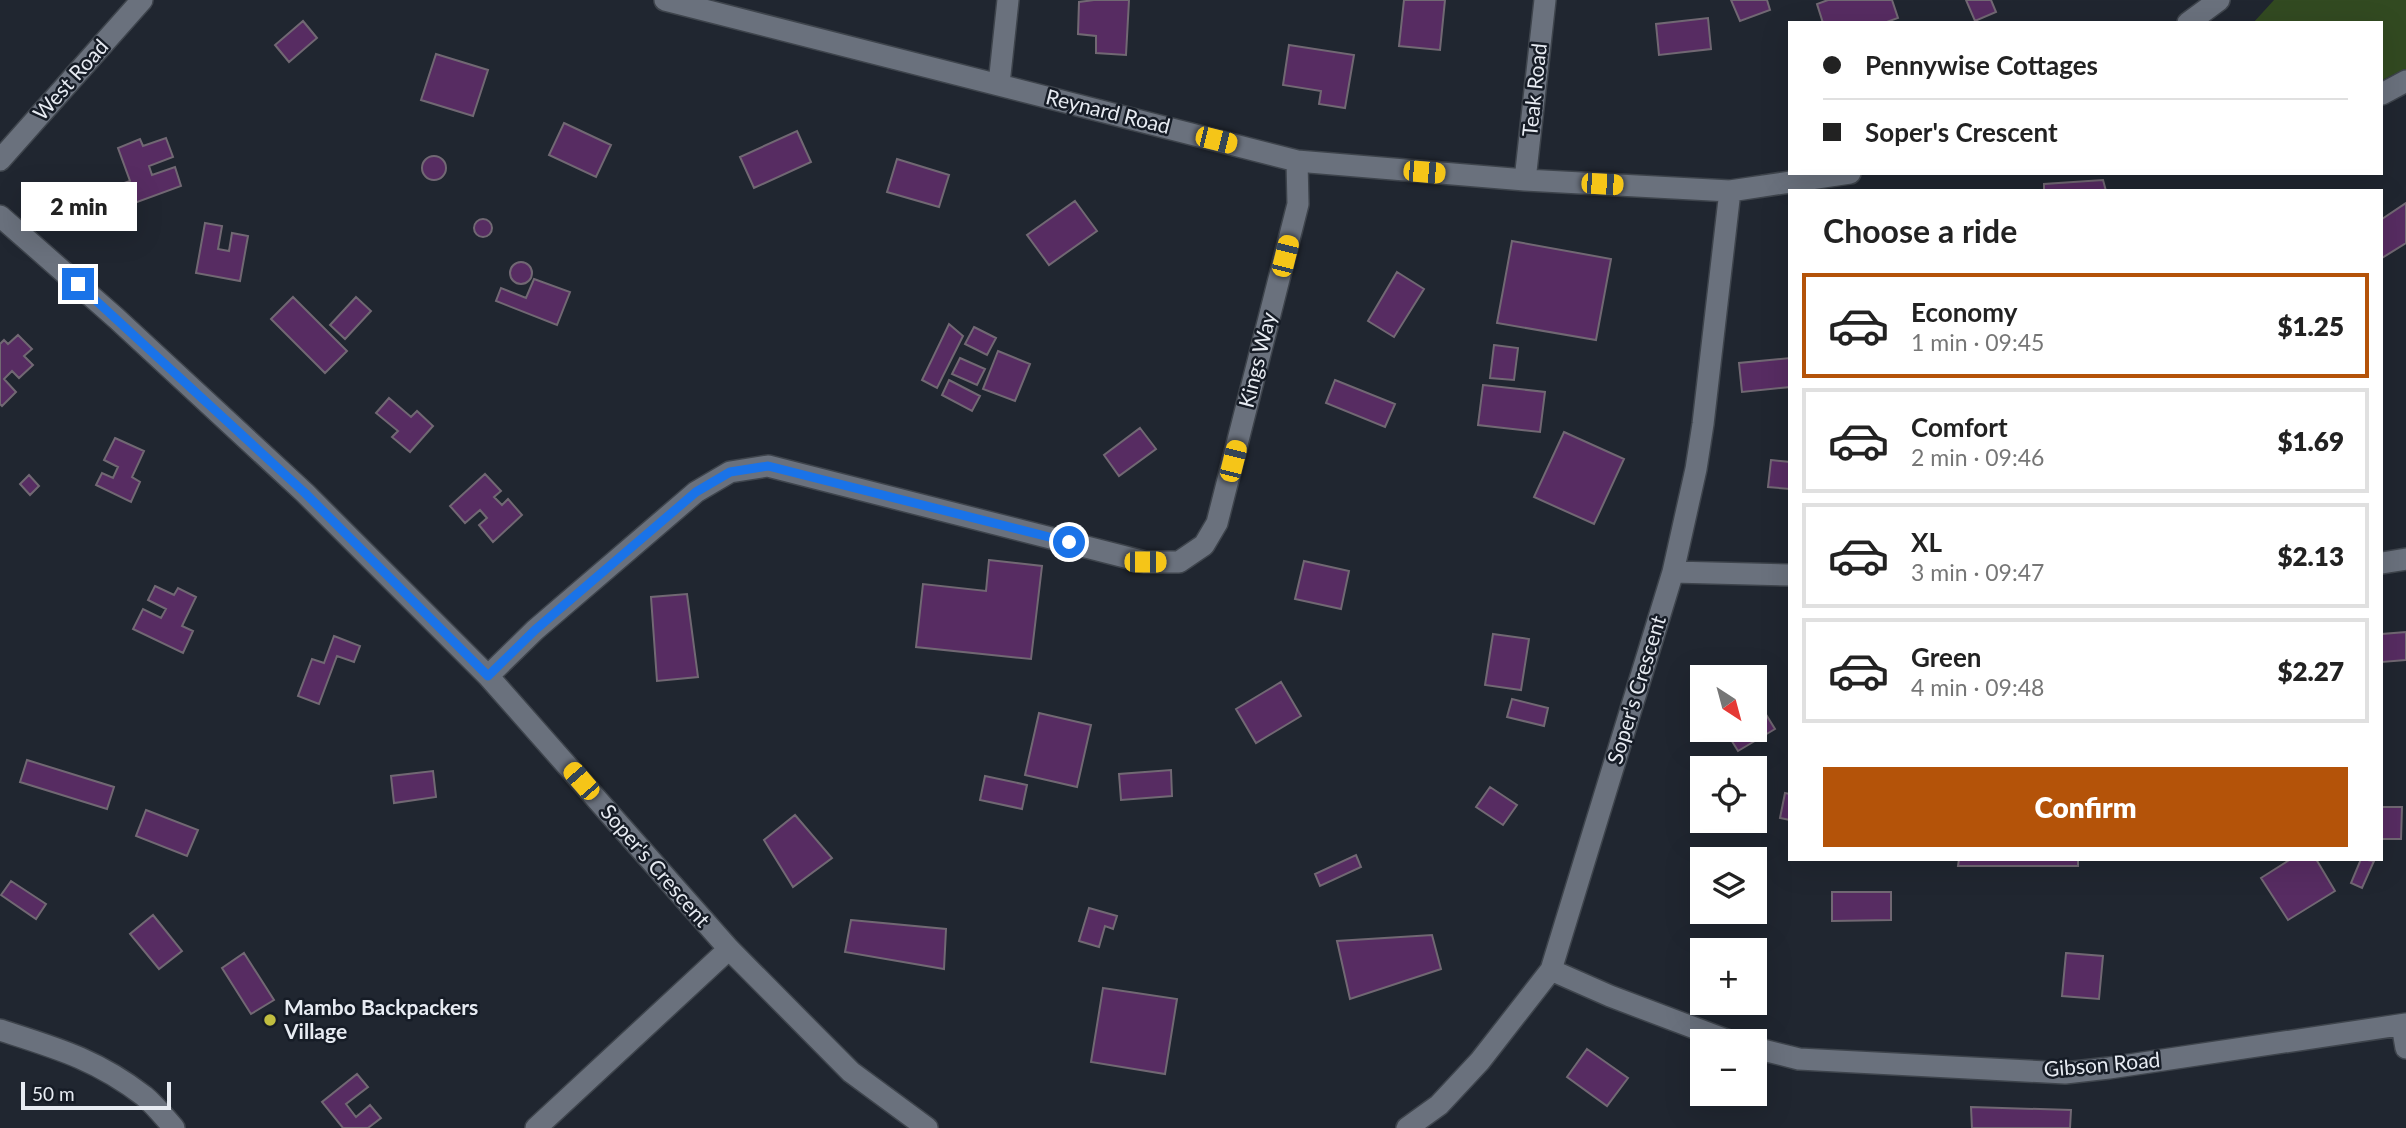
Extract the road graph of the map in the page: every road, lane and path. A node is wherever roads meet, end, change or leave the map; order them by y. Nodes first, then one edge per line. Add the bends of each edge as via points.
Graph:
1 (142, 0) edge
2 (665, 0) edge
3 (1008, 0) edge
4 (1545, 0) edge
5 (2218, 0) edge
6 (2191, 21) edge
7 (2406, 82) edge
8 (999, 84) junction
9 (2383, 94) edge
10 (0, 159) edge
11 (1297, 161) junction
12 (1837, 175) edge
13 (1525, 180) junction
14 (1730, 191) junction
15 (0, 216) edge
16 (2406, 559) edge
17 (2383, 564) edge
18 (1673, 572) junction
19 (1788, 575) edge
20 (488, 676) junction
21 (729, 950) junction
22 (1551, 970) junction
23 (2404, 1024) edge
24 (1697, 1029) edge
25 (0, 1030) edge
26 (2406, 1048) edge
27 (1767, 1051) edge
28 (174, 1128) edge
29 (536, 1128) edge
30 (927, 1128) edge
31 (1407, 1128) edge

1 - 10 street, West Road
2 - 8 street, Reynard Road
3 - 8 street
4 - 13 street, Teak Road
5 - 6 street
7 - 9 street
8 - 11 street, Reynard Road
11 - 13 street, Reynard Road
11 - 20 street, Kings Way via 1298,204 1217,523 1204,545 1179,562 1145,562 768,466 742,470 696,492
12 - 14 street, Reynard Road
13 - 14 street, Reynard Road
14 - 18 street, Soper's Crescent via 1703,424
15 - 20 street, Soper's Crescent via 305,493
16 - 17 street
18 - 19 street
18 - 22 street, Soper's Crescent
20 - 21 street, Soper's Crescent
21 - 29 street
21 - 30 street, Soper's Crescent via 851,1072
22 - 24 street
22 - 31 street, Soper's Crescent via 1480,1061 1439,1105
23 - 26 street
23 - 27 street, Gibson Road via 2065,1073 1799,1059
25 - 28 street via 99,1065 146,1097

